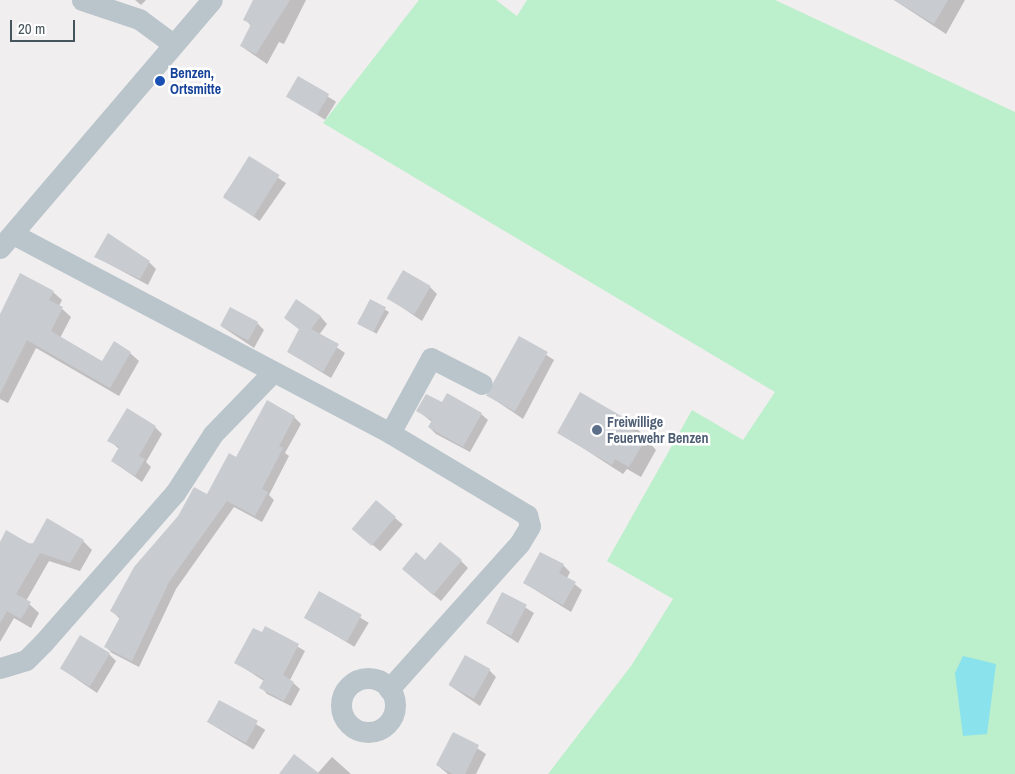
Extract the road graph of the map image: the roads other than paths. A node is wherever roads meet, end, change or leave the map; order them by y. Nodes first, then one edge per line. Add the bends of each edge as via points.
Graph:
1 (82, 0) edge
2 (212, 0) edge
3 (174, 44) junction
4 (6, 241) edge
5 (273, 372) junction
6 (482, 384) dead end
7 (390, 433) junction
8 (0, 668) edge
9 (389, 689) dead end

1 - 3 street via 139,19
2 - 3 street
3 - 4 street
4 - 5 street
5 - 7 street
5 - 8 street via 213,434 175,493 44,643 26,660
6 - 7 street via 431,358
7 - 9 street via 523,511 530,520 519,544

